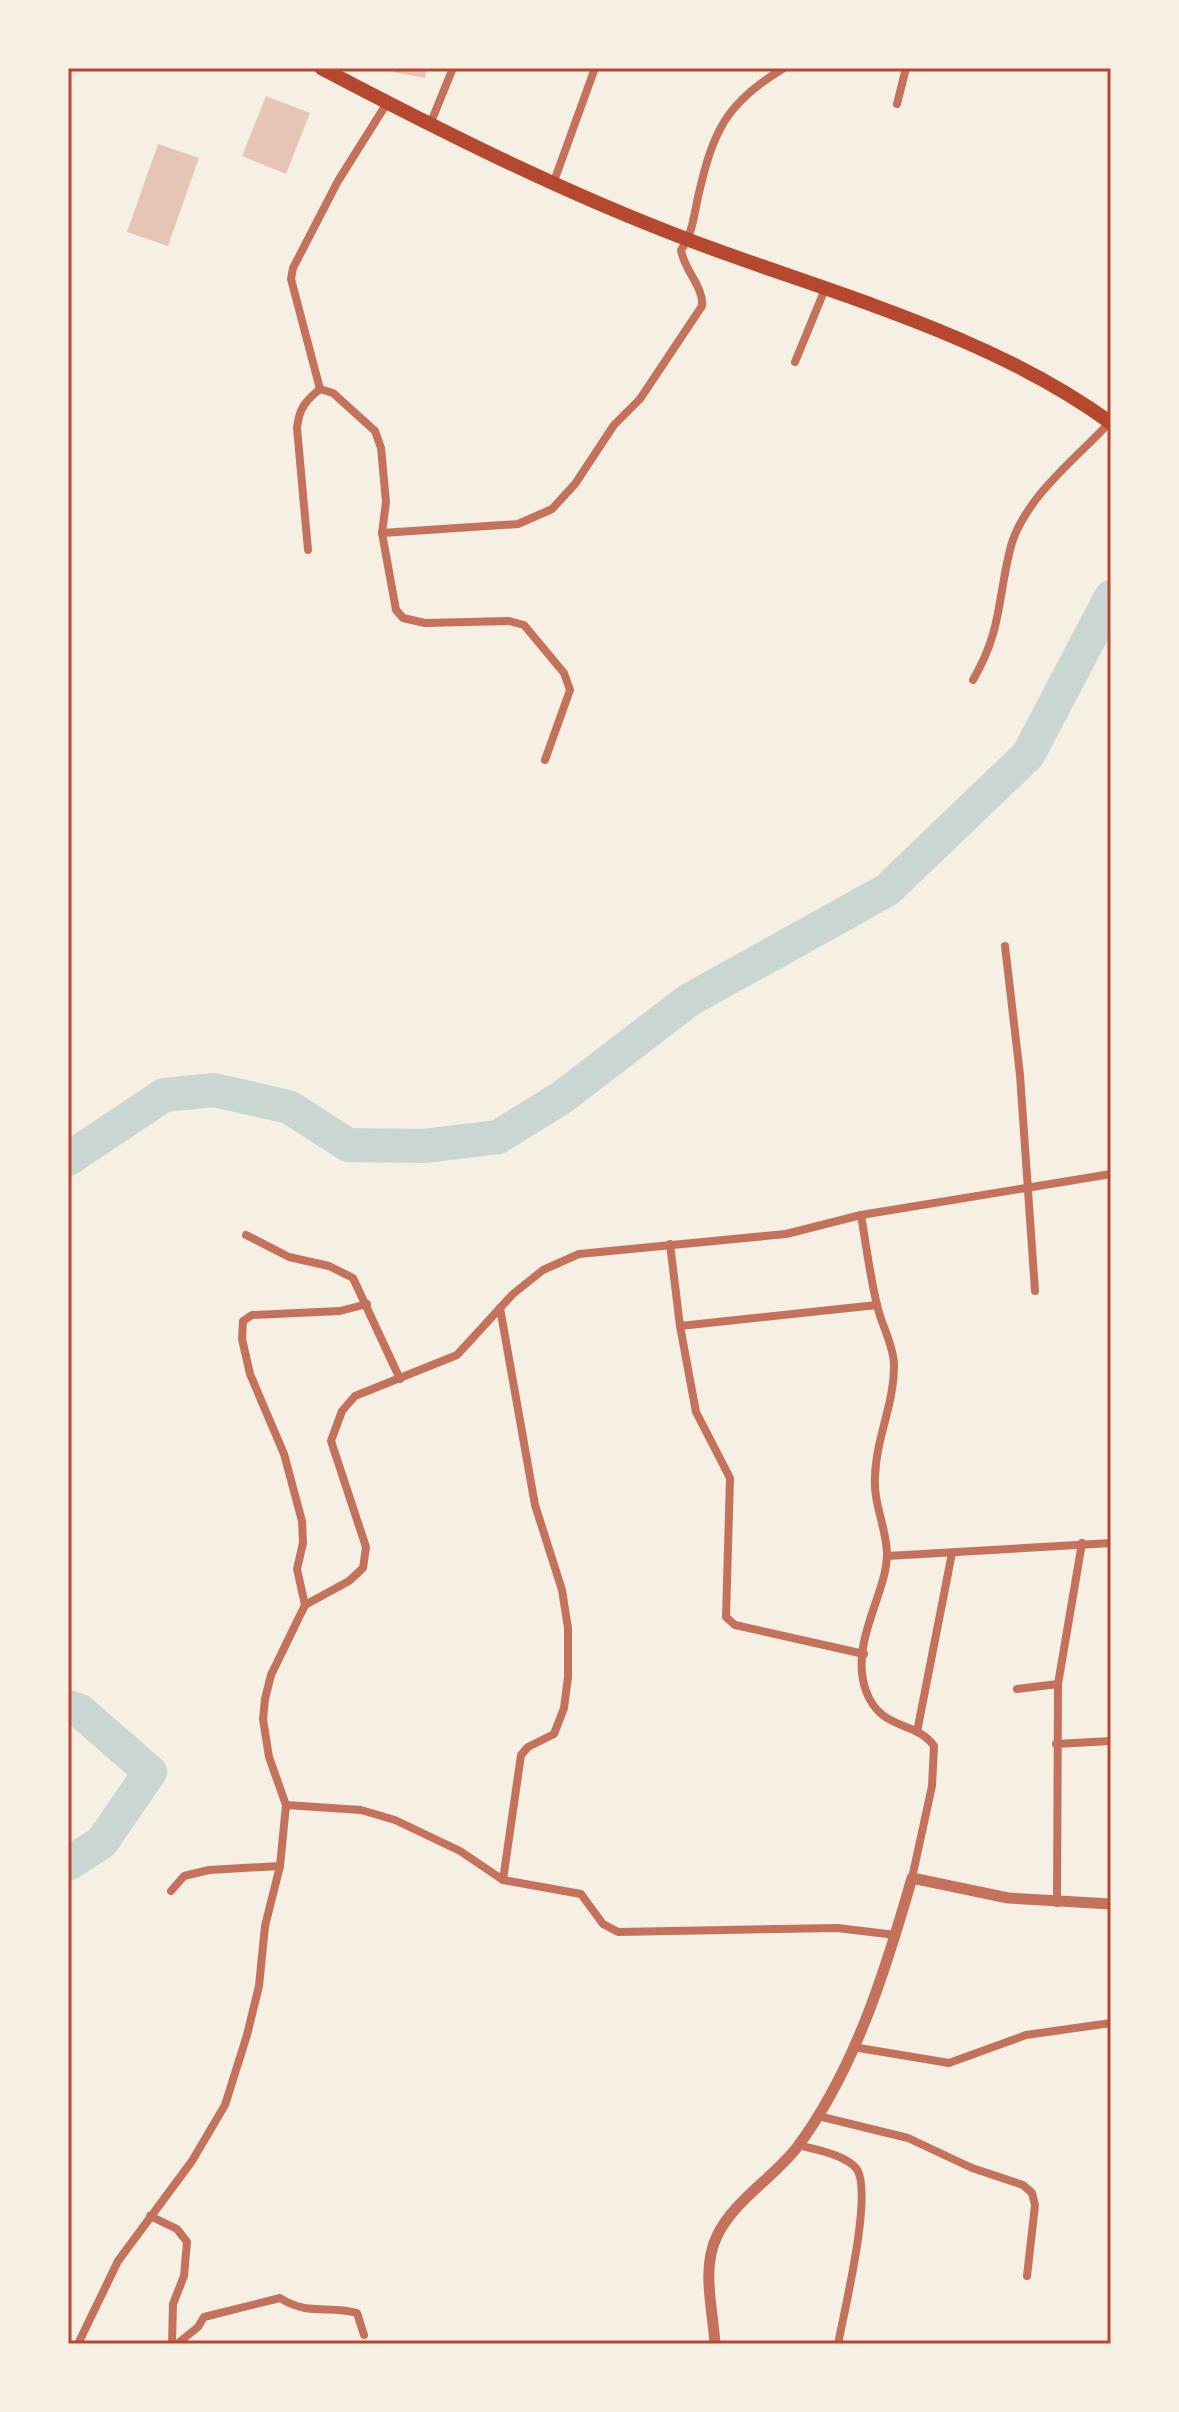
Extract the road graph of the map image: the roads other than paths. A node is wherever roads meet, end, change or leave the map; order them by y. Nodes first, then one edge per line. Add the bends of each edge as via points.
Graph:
1 (321, 68) edge
2 (453, 68) edge
3 (595, 68) edge
4 (784, 68) edge
5 (906, 68) edge
6 (387, 103) junction
7 (897, 104) dead end
8 (431, 122) junction
9 (552, 185) junction
10 (688, 240) junction
11 (825, 289) junction
12 (795, 362) dead end
13 (320, 389) junction
14 (1110, 423) edge
15 (382, 533) junction
16 (308, 550) dead end
17 (973, 680) dead end
18 (545, 760) dead end
19 (1005, 946) dead end
20 (1111, 1174) edge
21 (1030, 1187) junction
22 (861, 1215) junction
23 (246, 1235) dead end
24 (670, 1244) junction
25 (1035, 1291) dead end
26 (367, 1304) junction
27 (877, 1305) junction
28 (500, 1308) junction
29 (680, 1326) junction
30 (400, 1379) junction
31 (1082, 1543) junction
32 (1111, 1543) edge
33 (952, 1553) junction
34 (887, 1556) junction
35 (305, 1605) junction
36 (864, 1654) junction
37 (1058, 1684) junction
38 (1017, 1689) dead end
39 (917, 1732) junction
40 (1111, 1741) edge
41 (1056, 1744) junction
42 (286, 1805) junction
43 (280, 1866) junction
44 (912, 1878) junction
45 (503, 1880) junction
46 (171, 1891) dead end
47 (1057, 1903) junction
48 (1111, 1904) edge
49 (896, 1935) junction
50 (1111, 2023) edge
51 (853, 2047) junction
52 (818, 2116) junction
53 (799, 2145) junction
54 (150, 2216) junction
55 (1027, 2276) dead end
56 (364, 2335) dead end
57 (78, 2344) edge
58 (175, 2344) edge
59 (715, 2344) edge
60 (838, 2344) edge

1 - 6 highway
2 - 8 street
3 - 9 street
4 - 10 street via 744,93 725,118 703,174
5 - 7 street
6 - 8 highway
6 - 13 street via 293,268 291,279
8 - 9 highway
9 - 10 highway
10 - 11 highway
10 - 15 street via 682,260 702,306 640,399 614,425 552,509 518,524
11 - 12 street
11 - 14 highway via 1020,367
13 - 15 street via 333,393 375,431 386,502
13 - 16 street via 307,399 297,428
14 - 17 street via 1022,521 1012,544 992,645
15 - 18 street via 396,610 403,618 524,625 564,673 570,690
19 - 21 street
20 - 21 street
21 - 22 street
21 - 25 street
22 - 24 street via 786,1234
22 - 27 street
23 - 26 street via 289,1257 353,1278
24 - 28 street via 579,1254 543,1270
24 - 29 street
26 - 30 street
26 - 35 street via 340,1311 252,1315 243,1321 250,1374 284,1454 302,1521 297,1569
27 - 29 street
27 - 34 street via 894,1359 893,1398 882,1426 874,1479
28 - 30 street via 457,1355
28 - 45 street via 535,1505 562,1590 568,1628 564,1708 554,1734 521,1755
29 - 36 street via 696,1412 730,1478 726,1617 735,1625
30 - 35 street via 355,1396 335,1425 334,1454 366,1556 363,1568 349,1581
31 - 32 street
31 - 33 street
31 - 37 street
33 - 34 street
33 - 39 street
34 - 36 street
35 - 42 street via 271,1675 263,1719 269,1757
36 - 39 street via 862,1675 871,1702 885,1718
37 - 38 street
37 - 41 street
39 - 44 street via 929,1738 935,1754
40 - 41 street
41 - 47 street
42 - 43 street
42 - 45 street via 361,1810 395,1820 460,1851
43 - 46 street via 209,1870 184,1876
43 - 54 street via 265,1926 259,1986 225,2105 192,2161
44 - 47 street
44 - 49 street
45 - 49 street via 581,1894 603,1924 618,1932 837,1928
47 - 48 street
49 - 51 street
50 - 51 street via 1026,2035 949,2063
51 - 52 street
52 - 53 street
52 - 55 street via 908,2138 1023,2185 1035,2205
53 - 59 street via 717,2234 709,2269
53 - 60 street via 847,2161 861,2180 861,2218
54 - 57 street via 118,2261
54 - 58 street via 177,2229 187,2242 184,2276 173,2304
56 - 58 street via 357,2313 299,2309 280,2298 204,2317

